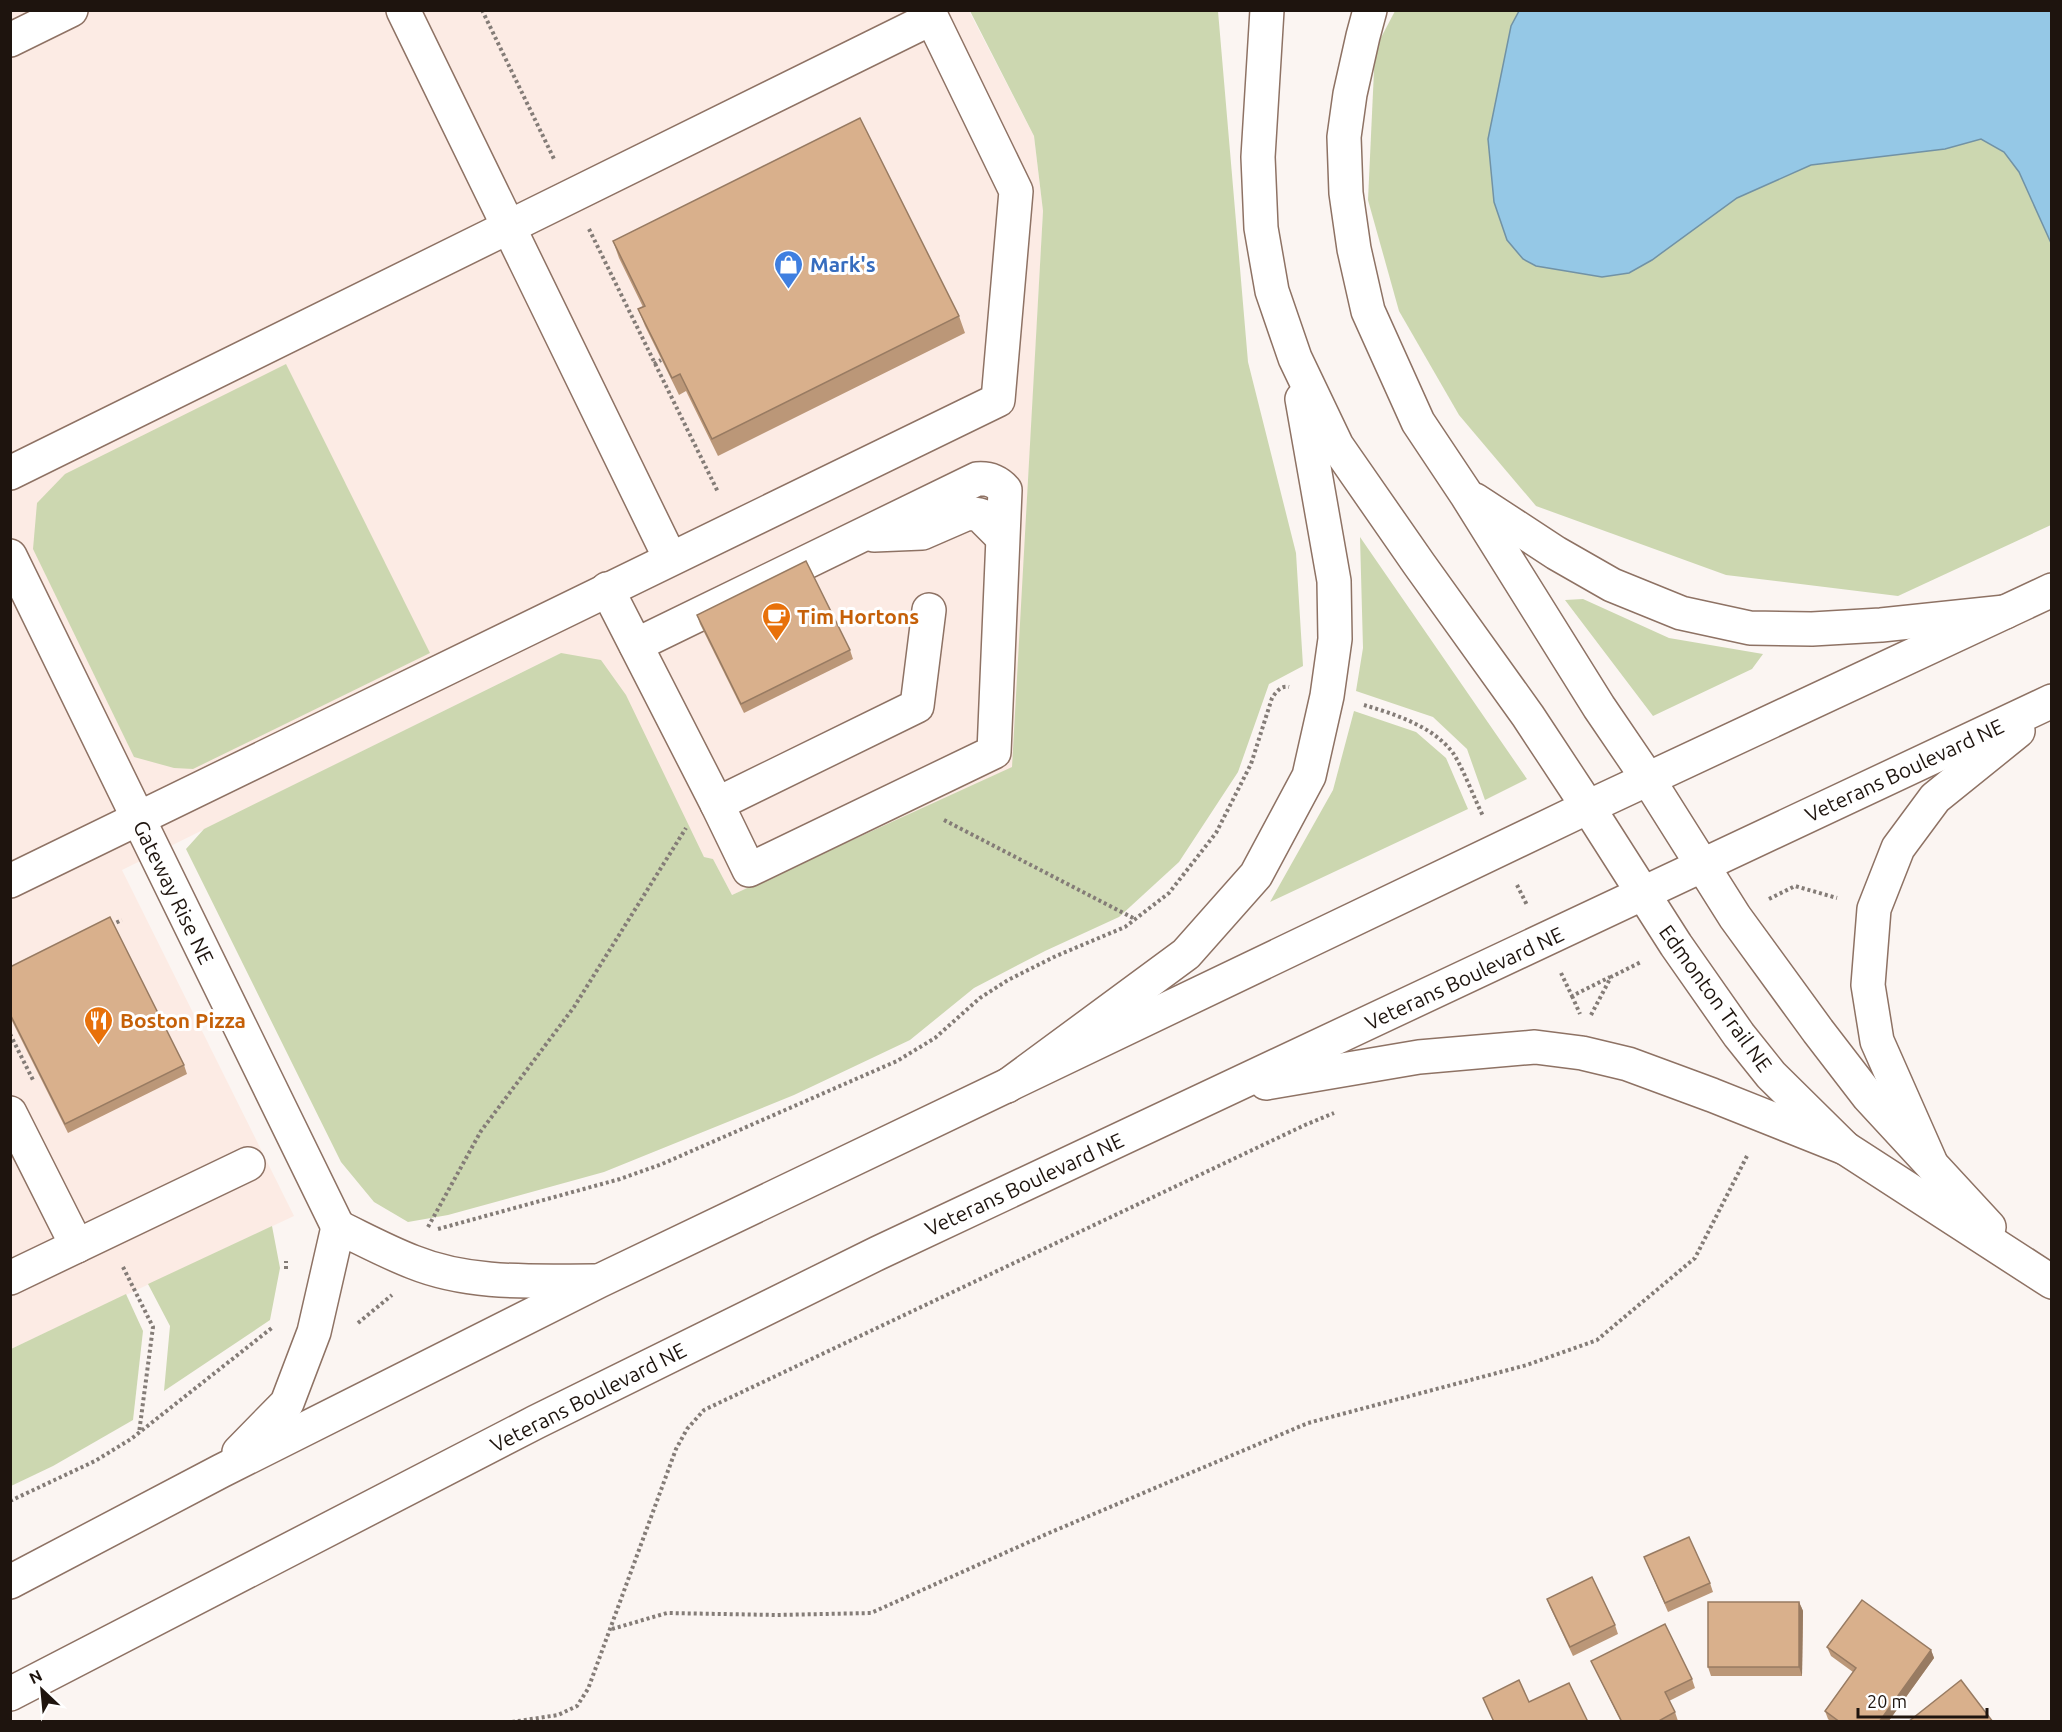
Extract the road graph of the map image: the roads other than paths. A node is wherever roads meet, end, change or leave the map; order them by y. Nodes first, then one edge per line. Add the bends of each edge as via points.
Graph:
1 (71, 10) edge
2 (402, 10) edge
3 (1267, 10) edge
4 (1370, 10) edge
5 (930, 14) edge
6 (10, 40) edge
7 (508, 229) junction
8 (1295, 358) junction
9 (10, 473) edge
10 (1466, 494) junction
11 (10, 556) edge
12 (670, 558) junction
13 (608, 589) junction
14 (2052, 590) edge
15 (929, 610) dead end
16 (2005, 612) junction
17 (636, 645) junction
18 (2052, 702) edge
19 (1648, 779) junction
20 (717, 804) junction
21 (1588, 807) junction
22 (138, 818) junction
23 (1701, 866) junction
24 (10, 881) edge
25 (1642, 894) junction
26 (1006, 1086) junction
27 (1226, 1090) junction
28 (10, 1113) edge
29 (1845, 1148) junction
30 (1929, 1161) junction
31 (248, 1164) dead end
32 (338, 1227) junction
33 (78, 1246) junction
34 (2022, 1264) junction
35 (10, 1278) edge
36 (599, 1281) junction
37 (2052, 1282) edge
38 (221, 1471) junction
39 (10, 1582) edge
40 (10, 1694) edge

1 - 6 main road
2 - 7 main road
3 - 8 main road via 1258,157 1261,228 1272,291
4 - 10 main road, Edmonton Trail NE via 1344,137 1353,249 1368,311 1418,423
5 - 7 main road
5 - 12 main road via 1016,191 998,400
7 - 9 main road
7 - 12 main road
8 - 21 main road, Edmonton Trail NE via 1337,446
8 - 26 main road via 1334,581 1335,639 1309,776 1256,875 1186,954
10 - 16 main road via 1612,585 1694,616 1750,628 1812,629
10 - 19 main road, Edmonton Trail NE
11 - 22 main road, Gateway Rise NE
12 - 13 main road
13 - 17 main road
13 - 22 main road
14 - 16 main road
15 - 20 main road via 917,706
16 - 19 main road
17 - 20 main road
17 - 20 main road via 977,479 986,478 1005,490 994,752 749,870
18 - 23 main road, Veterans Boulevard NE
18 - 30 main road via 1935,798 1898,848 1874,909 1868,985 1877,1041
19 - 21 main road
19 - 23 main road, Edmonton Trail NE
21 - 25 main road, Edmonton Trail NE
21 - 26 main road
22 - 24 main road
22 - 32 main road, Gateway Rise NE
23 - 25 main road, Veterans Boulevard NE
23 - 30 main road, Edmonton Trail NE via 1868,1096
25 - 27 main road, Veterans Boulevard NE
25 - 29 main road, Edmonton Trail NE via 1764,1067
26 - 36 main road
27 - 29 main road via 1419,1057 1535,1047 1628,1064
27 - 40 main road, Veterans Boulevard NE via 878,1253 557,1411
28 - 33 main road
29 - 34 main road, Edmonton Trail NE
30 - 34 main road, Edmonton Trail NE
31 - 33 main road
32 - 36 main road via 413,1263 456,1275 500,1281
32 - 38 main road via 314,1332 287,1403
33 - 35 main road
34 - 37 main road, Edmonton Trail NE
36 - 38 main road
38 - 39 main road

